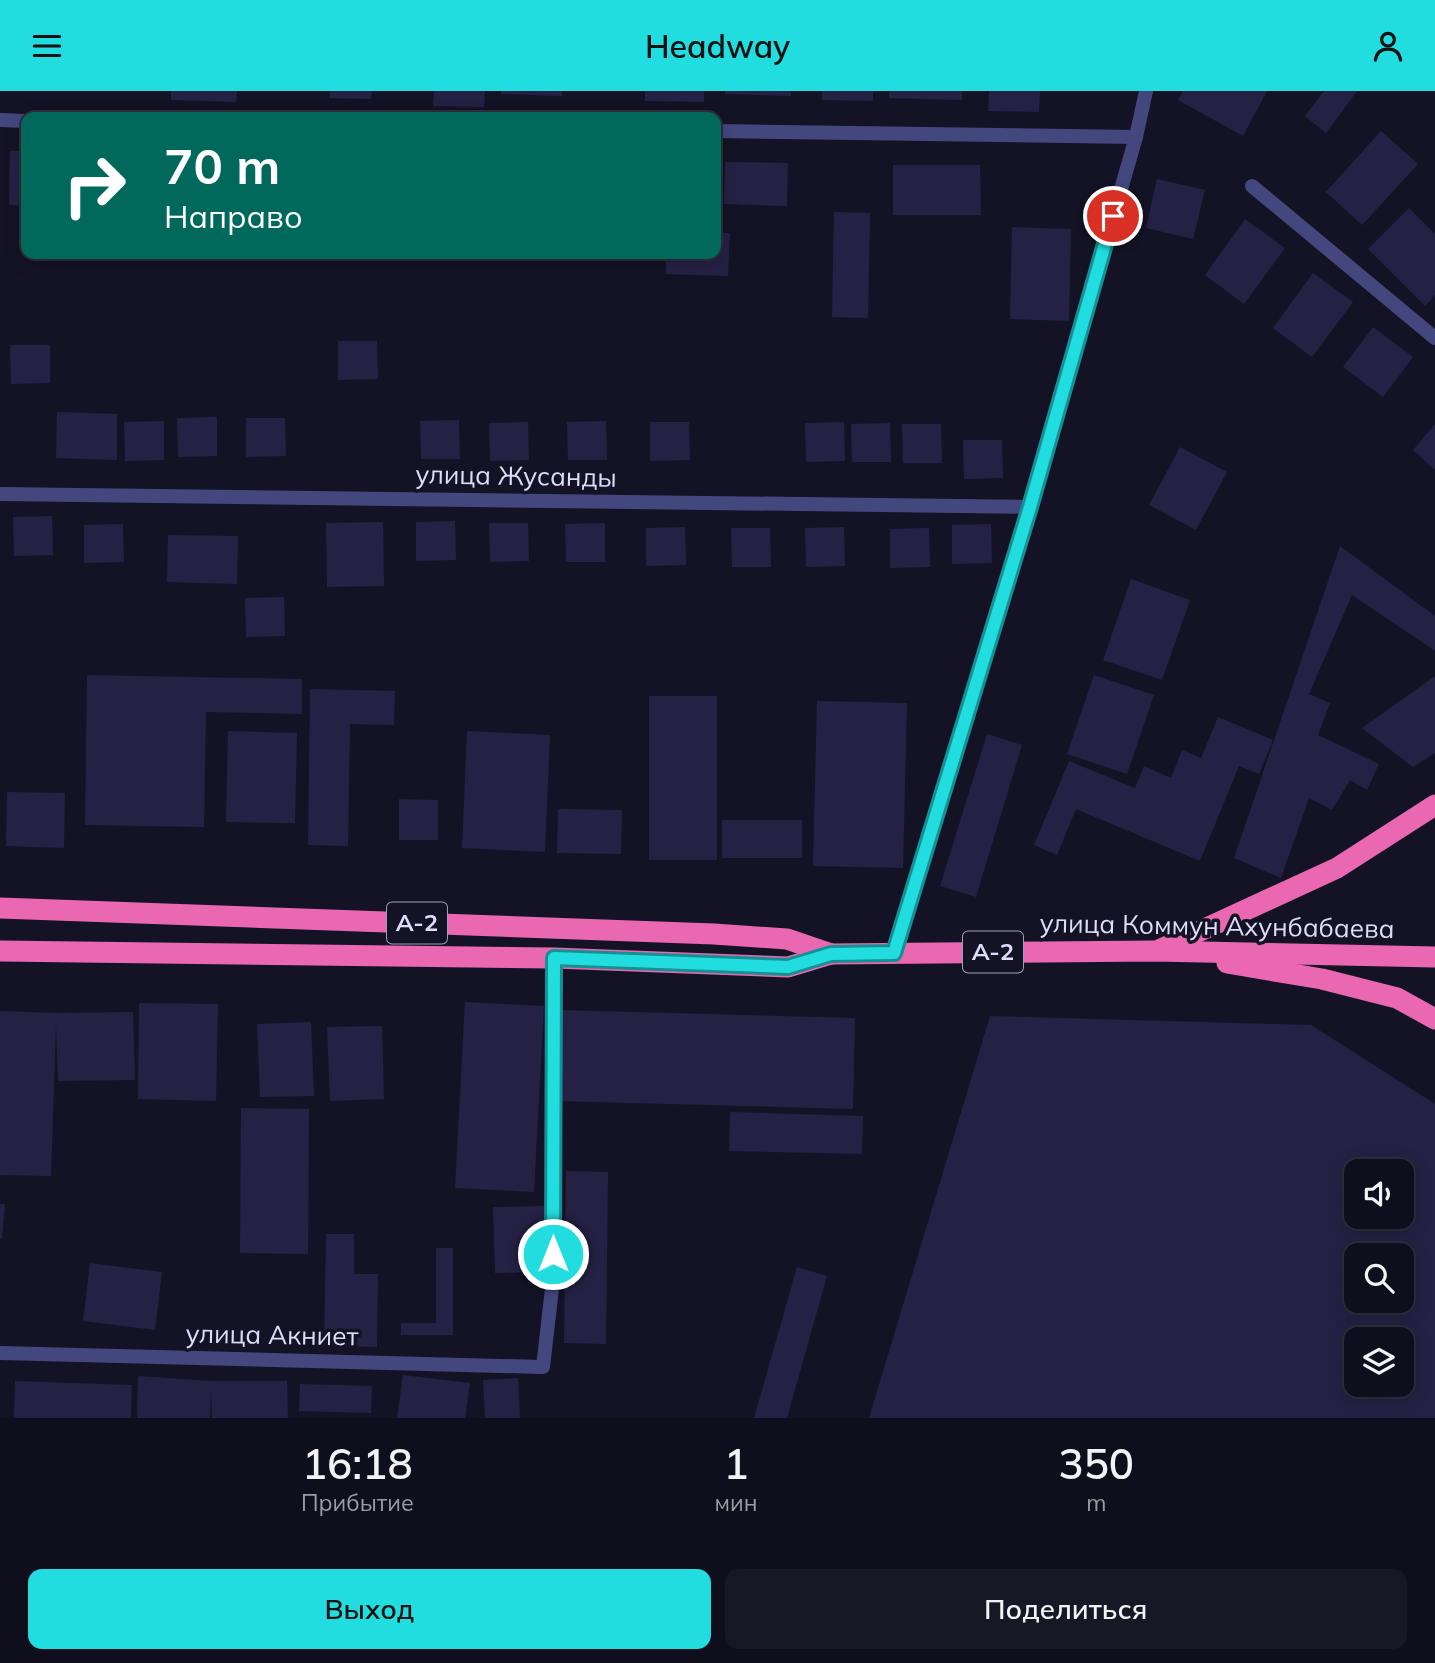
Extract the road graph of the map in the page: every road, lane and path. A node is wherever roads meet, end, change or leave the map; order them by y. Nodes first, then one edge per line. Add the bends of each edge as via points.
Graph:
1 (1146, 91) edge
2 (0, 121) edge
3 (21, 121) edge
4 (721, 131) edge
5 (1136, 137) junction
6 (1252, 186) dead end
7 (1435, 338) edge
8 (0, 494) edge
9 (1030, 507) junction
10 (1435, 806) edge
11 (0, 908) edge
12 (714, 934) junction
13 (0, 951) edge
14 (1155, 951) junction
15 (894, 953) junction
16 (831, 954) junction
17 (1435, 957) edge
18 (554, 958) junction
19 (714, 965) junction
20 (1435, 1019) edge
21 (0, 1353) edge

1 - 5 street
2 - 3 street
4 - 5 street
5 - 9 street
6 - 7 street
8 - 9 street, улица Жусанды
9 - 15 street
10 - 14 highway via 1338,868
11 - 12 highway, A-2
12 - 16 highway, A-2 via 787,939
12 - 19 highway
13 - 18 highway, A-2
14 - 15 highway, улица Коммун Ахунбабаева / A-2
14 - 17 highway, улица Коммун Ахунбабаева / A-2
14 - 20 highway via 1322,979 1397,998
15 - 16 highway, улица Коммун Ахунбабаева / A-2
16 - 19 highway, A-2 via 788,967
18 - 19 highway, A-2
18 - 21 street, улица Акниет via 553,1280 543,1367

